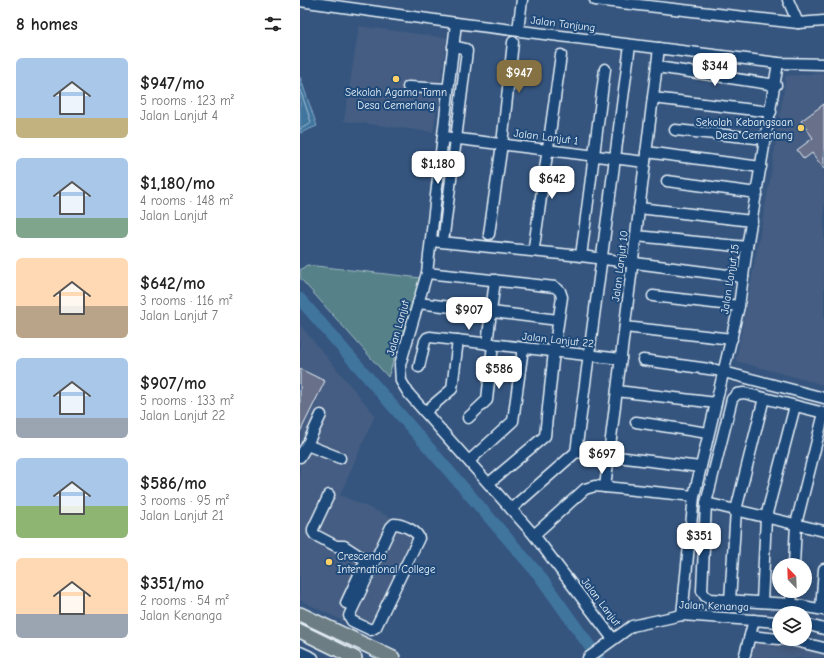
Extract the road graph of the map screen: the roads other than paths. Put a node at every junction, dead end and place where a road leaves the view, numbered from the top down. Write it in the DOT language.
graph roads {
  1 [pos="522,0"];
  2 [pos="595,0"];
  3 [pos="788,0"];
  4 [pos="300,1"];
  5 [pos="667,4"];
  6 [pos="824,20"];
  7 [pos="456,23"];
  8 [pos="798,23"];
  9 [pos="518,30"];
  10 [pos="513,42"];
  11 [pos="630,45"];
  12 [pos="453,46"];
  13 [pos="659,48"];
  14 [pos="561,55"];
  15 [pos="778,63"];
  16 [pos="824,64"];
  17 [pos="657,67"];
  18 [pos="605,68"];
  19 [pos="776,85"];
  20 [pos="408,87"];
  21 [pos="448,89"];
  22 [pos="653,98"];
  23 [pos="771,112"];
  24 [pos="675,130"];
  25 [pos="443,137"];
  26 [pos="455,138"];
  27 [pos="766,139"];
  28 [pos="502,144"];
  29 [pos="548,150"];
  30 [pos="594,155"];
  31 [pos="646,157"];
  32 [pos="615,158"];
  33 [pos="761,167"];
  34 [pos="667,181"];
  35 [pos="757,193"];
  36 [pos="639,208"];
  37 [pos="752,221"];
  38 [pos="489,234"];
  39 [pos="444,235"];
  40 [pos="636,236"];
  41 [pos="431,241"];
  42 [pos="534,247"];
  43 [pos="747,247"];
  44 [pos="581,256"];
  45 [pos="602,259"];
  46 [pos="633,263"];
  47 [pos="427,272"];
  48 [pos="743,277"];
  49 [pos="495,280"];
  50 [pos="653,296"];
  51 [pos="418,303"];
  52 [pos="739,306"];
  53 [pos="491,313"];
  54 [pos="558,320"];
  55 [pos="625,327"];
  56 [pos="732,339"];
  57 [pos="458,340"];
  58 [pos="490,344"];
  59 [pos="523,348"];
  60 [pos="554,351"];
  61 [pos="589,355"];
  62 [pos="621,359"];
  63 [pos="643,360"];
  64 [pos="419,367"];
  65 [pos="724,372"];
  66 [pos="617,391"];
  67 [pos="764,398"];
  68 [pos="824,398"];
  69 [pos="716,403"];
  70 [pos="795,406"];
  71 [pos="425,412"];
  72 [pos="824,413"];
  73 [pos="321,415"];
  74 [pos="468,418"];
  75 [pos="636,422"];
  76 [pos="708,433"];
  77 [pos="307,445"];
  78 [pos="576,452"];
  79 [pos="609,455"];
  80 [pos="300,457"];
  81 [pos="340,458"];
  82 [pos="469,461"];
  83 [pos="700,467"];
  84 [pos="489,483"];
  85 [pos="605,487"];
  86 [pos="329,495"];
  87 [pos="694,496"];
  88 [pos="706,503"];
  89 [pos="511,509"];
  90 [pos="736,510"];
  91 [pos="766,517"];
  92 [pos="796,524"];
  93 [pos="824,531"];
  94 [pos="534,535"];
  95 [pos="794,558"];
  96 [pos="824,569"];
  97 [pos="824,582"];
  98 [pos="791,598"];
  99 [pos="730,600"];
  100 [pos="762,602"];
  101 [pos="791,604"];
  102 [pos="353,606"];
  103 [pos="822,609"];
  104 [pos="300,614"];
  105 [pos="682,615"];
  106 [pos="754,620"];
  107 [pos="772,621"];
  108 [pos="812,626"];
  109 [pos="824,629"];
  110 [pos="300,631"];
  111 [pos="750,636"];
  112 [pos="772,638"];
  113 [pos="613,639"];
  114 [pos="812,645"];
  115 [pos="824,648"];
  116 [pos="300,652"];
  117 [pos="313,658"];
  118 [pos="355,658"];
  119 [pos="393,658"];
  120 [pos="588,658"];
  121 [pos="744,658"];
  1 -- 9 [label="street"];
  2 -- 5 [label="street"];
  3 -- 8 [label="street"];
  4 -- 7 [label="street, Jalan Tanjung"];
  5 -- 8 [label="street"];
  6 -- 8 [label="street"];
  7 -- 9 [label="street, Jalan Tanjung"];
  7 -- 12 [label="street, Jalan Lanjut"];
  9 -- 11 [label="street, Jalan Tanjung"];
  10 -- 28 [label="street"];
  11 -- 13 [label="street, Jalan Tanjung"];
  11 -- 32 [label="street"];
  12 -- 21 [label="street, Jalan Lanjut"];
  12 -- 26 [label="street"];
  13 -- 15 [label="street, Jalan Tanjung"];
  13 -- 17 [label="street, Jalan Lanjut 10"];
  14 -- 29 [label="street"];
  15 -- 16 [label="street, Jalan Tanjung"];
  15 -- 19 [label="street, Jalan Lanjut 15"];
  17 -- 19 [label="street"];
  17 -- 22 [label="street, Jalan Lanjut 10"];
  18 -- 30 [label="street"];
  19 -- 23 [label="street, Jalan Lanjut 15"];
  20 -- 21 [label="street"];
  21 -- 25 [label="street, Jalan Lanjut"];
  22 -- 23 [label="street"];
  22 -- 31 [label="street, Jalan Lanjut 10"];
  23 -- 27 [label="street, Jalan Lanjut 15"];
  24 -- 27 [label="street"];
  25 -- 26 [label="street, Jalan Lanjut 1"];
  25 -- 41 [label="street, Jalan Lanjut"];
  26 -- 28 [label="street, Jalan Lanjut 1"];
  26 -- 39 [label="street"];
  27 -- 33 [label="street, Jalan Lanjut 15"];
  28 -- 29 [label="street, Jalan Lanjut 1"];
  28 -- 38 [label="street"];
  29 -- 30 [label="street, Jalan Lanjut 1"];
  29 -- 42 [label="street"];
  30 -- 32 [label="street, Jalan Lanjut 1"];
  30 -- 44 [label="street"];
  31 -- 32 [label="street, Jalan Lanjut 1"];
  31 -- 33 [label="street, Jalan Lanjut 1"];
  31 -- 36 [label="street, Jalan Lanjut 10"];
  32 -- 45 [label="street"];
  33 -- 35 [label="street, Jalan Lanjut 15"];
  34 -- 35 [label="street"];
  35 -- 37 [label="street, Jalan Lanjut 15"];
  36 -- 37 [label="street"];
  36 -- 40 [label="street, Jalan Lanjut 10"];
  37 -- 43 [label="street, Jalan Lanjut 15"];
  40 -- 43 [label="street"];
  40 -- 46 [label="street, Jalan Lanjut 10"];
  41 -- 44 [label="street"];
  41 -- 47 [label="street, Jalan Lanjut"];
  43 -- 48 [label="street, Jalan Lanjut 15"];
  44 -- 45 [label="street"];
  45 -- 46 [label="street"];
  45 -- 61 [label="street"];
  46 -- 48 [label="street"];
  46 -- 55 [label="street, Jalan Lanjut 10"];
  47 -- 49 [label="street"];
  47 -- 51 [label="street, Jalan Lanjut"];
  48 -- 52 [label="street, Jalan Lanjut 15"];
  49 -- 53 [label="street"];
  49 -- 54 [label="street"];
  50 -- 52 [label="street"];
  51 -- 53 [label="street"];
  51 -- 71 [label="street, Jalan Lanjut"];
  52 -- 56 [label="street, Jalan Lanjut 15"];
  53 -- 54 [label="street"];
  53 -- 58 [label="street"];
  54 -- 60 [label="street"];
  55 -- 56 [label="street"];
  55 -- 62 [label="street, Jalan Lanjut 10"];
  56 -- 65 [label="street, Jalan Lanjut 15"];
  57 -- 58 [label="street, Jalan Lanjut 22"];
  57 -- 64 [label="street, Jalan Lanjut 22"];
  57 -- 71 [label="street"];
  58 -- 59 [label="street, Jalan Lanjut 22"];
  58 -- 74 [label="street"];
  59 -- 60 [label="street, Jalan Lanjut 22"];
  59 -- 82 [label="street"];
  60 -- 61 [label="street, Jalan Lanjut 22"];
  60 -- 84 [label="street"];
  61 -- 62 [label="street, Jalan Lanjut 22"];
  61 -- 78 [label="street"];
  62 -- 66 [label="street, Jalan Lanjut 10"];
  63 -- 65 [label="street"];
  65 -- 68 [label="street"];
  65 -- 69 [label="street, Jalan Lanjut 15"];
  66 -- 69 [label="street"];
  66 -- 79 [label="street, Jalan Lanjut 10"];
  67 -- 70 [label="street"];
  67 -- 88 [label="street"];
  67 -- 90 [label="street"];
  69 -- 76 [label="street, Jalan Lanjut 15"];
  70 -- 72 [label="street"];
  70 -- 91 [label="street"];
  71 -- 82 [label="street, Jalan Lanjut"];
  72 -- 92 [label="street"];
  73 -- 77 [label="street"];
  75 -- 76 [label="street"];
  76 -- 83 [label="street, Jalan Lanjut 15"];
  77 -- 80 [label="street"];
  77 -- 81 [label="street"];
  78 -- 79 [label="street"];
  78 -- 89 [label="street"];
  79 -- 83 [label="street"];
  79 -- 85 [label="street, Jalan Lanjut 10"];
  82 -- 84 [label="street, Jalan Lanjut"];
  83 -- 87 [label="street, Jalan Lanjut 15"];
  84 -- 89 [label="street, Jalan Lanjut"];
  85 -- 87 [label="street"];
  85 -- 94 [label="street"];
  86 -- 102 [label="street"];
  87 -- 105 [label="street, Jalan Lanjut 15"];
  88 -- 90 [label="street"];
  88 -- 99 [label="street"];
  89 -- 94 [label="street, Jalan Lanjut"];
  90 -- 91 [label="street"];
  90 -- 99 [label="street"];
  91 -- 92 [label="street"];
  91 -- 100 [label="street"];
  92 -- 93 [label="street"];
  92 -- 95 [label="street"];
  94 -- 113 [label="street, Jalan Lanjut"];
  96 -- 97 [label="street"];
  97 -- 103 [label="street"];
  98 -- 101 [label="street"];
  99 -- 100 [label="street"];
  100 -- 101 [label="street"];
  101 -- 103 [label="street"];
  102 -- 102 [label="street"];
  104 -- 119 [label="main road"];
  105 -- 106 [label="street, Jalan Kenanga"];
  105 -- 113 [label="street, Jalan Kenanga"];
  106 -- 107 [label="street, Jalan Kenanga"];
  106 -- 111 [label="street"];
  108 -- 109 [label="street"];
  110 -- 118 [label="main road"];
  111 -- 112 [label="street"];
  111 -- 121 [label="street"];
  113 -- 120 [label="street, Jalan Kenanga"];
  114 -- 115 [label="street"];
  116 -- 117 [label="street"];
}
